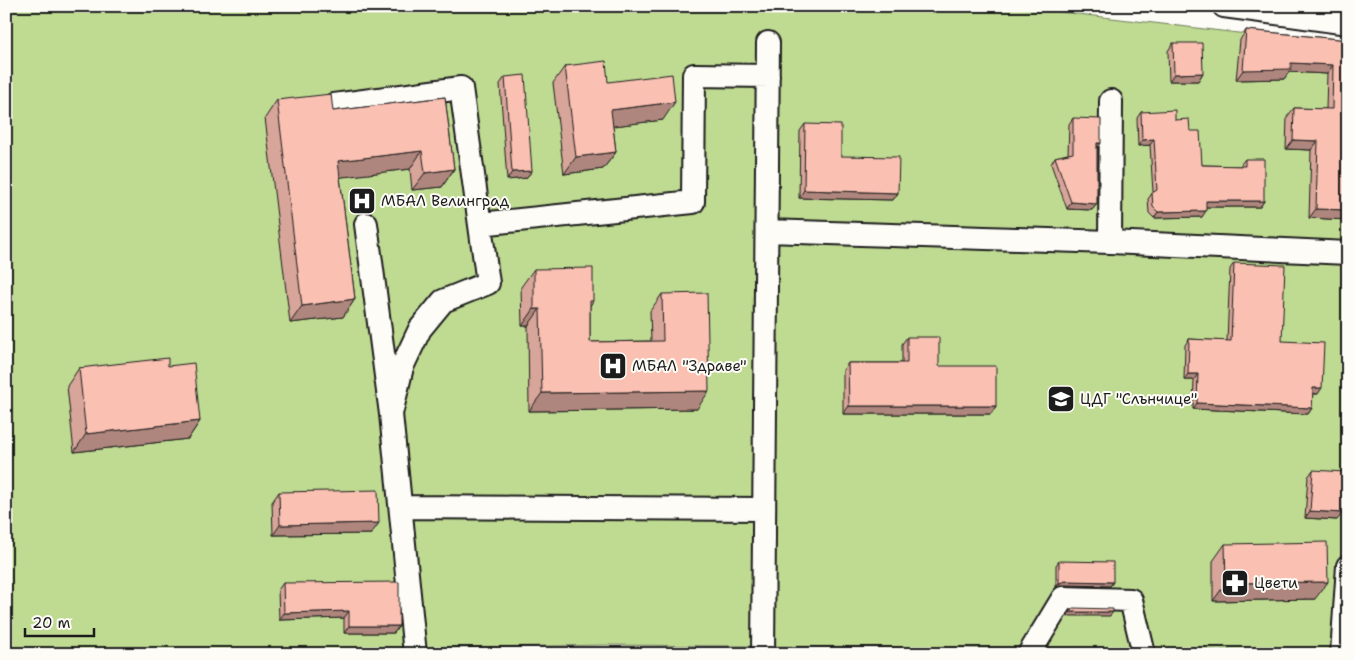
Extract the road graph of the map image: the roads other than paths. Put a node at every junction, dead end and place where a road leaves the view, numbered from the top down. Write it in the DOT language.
graph roads {
  1 [pos="1224,6"];
  2 [pos="1348,23"];
  3 [pos="768,43"];
  4 [pos="768,76"];
  5 [pos="1111,101"];
  6 [pos="334,105"];
  7 [pos="366,224"];
  8 [pos="480,224"];
  9 [pos="767,231"];
  10 [pos="1110,242"];
  11 [pos="1348,253"];
  12 [pos="391,414"];
  13 [pos="401,507"];
  14 [pos="764,509"];
  15 [pos="1348,566"];
  16 [pos="415,654"];
  17 [pos="763,654"];
  18 [pos="1029,654"];
  19 [pos="1144,654"];
  20 [pos="1342,654"];
  1 -- 2 [label="street"];
  3 -- 4 [label="street"];
  4 -- 8 [label="street"];
  4 -- 9 [label="street"];
  5 -- 10 [label="street"];
  6 -- 8 [label="street"];
  7 -- 12 [label="street"];
  8 -- 12 [label="street"];
  9 -- 10 [label="street"];
  9 -- 14 [label="street"];
  10 -- 11 [label="street"];
  12 -- 13 [label="street"];
  13 -- 14 [label="street"];
  13 -- 16 [label="street"];
  14 -- 17 [label="street"];
  15 -- 20 [label="street"];
  18 -- 19 [label="street"];
}
